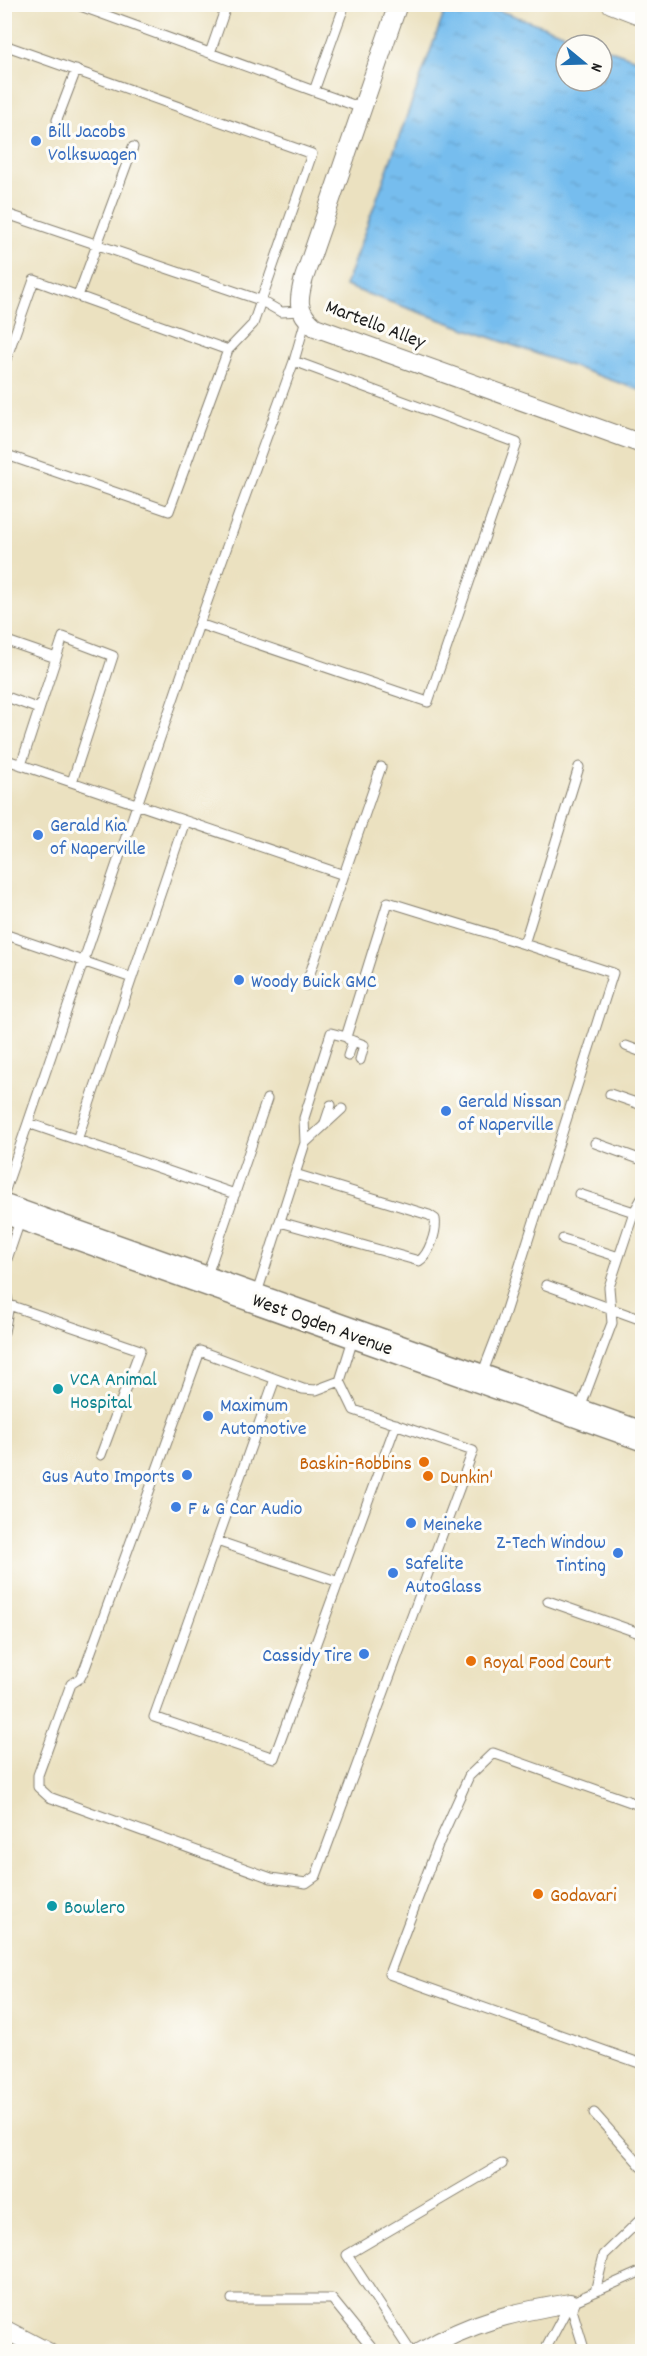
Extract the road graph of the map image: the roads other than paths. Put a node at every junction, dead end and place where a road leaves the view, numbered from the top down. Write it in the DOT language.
graph roads {
  1 [pos="75,4"];
  2 [pos="227,4"];
  3 [pos="345,4"];
  4 [pos="398,4"];
  5 [pos="611,4"];
  6 [pos="642,16"];
  7 [pos="4,45"];
  8 [pos="210,53"];
  9 [pos="76,70"];
  10 [pos="314,91"];
  11 [pos="362,108"];
  12 [pos="57,120"];
  13 [pos="133,147"];
  14 [pos="4,213"];
  15 [pos="97,245"];
  16 [pos="78,296"];
  17 [pos="260,300"];
  18 [pos="304,315"];
  19 [pos="228,350"];
  20 [pos="294,361"];
  21 [pos="4,365"];
  22 [pos="642,444"];
  23 [pos="4,454"];
  24 [pos="199,624"];
  25 [pos="4,640"];
  26 [pos="56,658"];
  27 [pos="4,696"];
  28 [pos="39,709"];
  29 [pos="4,759"];
  30 [pos="21,765"];
  31 [pos="381,767"];
  32 [pos="579,767"];
  33 [pos="72,782"];
  34 [pos="137,804"];
  35 [pos="185,821"];
  36 [pos="344,875"];
  37 [pos="4,934"];
  38 [pos="524,944"];
  39 [pos="83,962"];
  40 [pos="132,978"];
  41 [pos="306,985"];
  42 [pos="350,1039"];
  43 [pos="626,1046"];
  44 [pos="642,1052"];
  45 [pos="348,1056"];
  46 [pos="360,1060"];
  47 [pos="610,1094"];
  48 [pos="267,1099"];
  49 [pos="332,1105"];
  50 [pos="642,1105"];
  51 [pos="342,1109"];
  52 [pos="28,1123"];
  53 [pos="325,1125"];
  54 [pos="77,1140"];
  55 [pos="305,1143"];
  56 [pos="595,1143"];
  57 [pos="642,1160"];
  58 [pos="295,1174"];
  59 [pos="4,1193"];
  60 [pos="235,1194"];
  61 [pos="579,1194"];
  62 [pos="642,1198"];
  63 [pos="13,1212"];
  64 [pos="634,1212"];
  65 [pos="280,1222"];
  66 [pos="563,1239"];
  67 [pos="619,1257"];
  68 [pos="205,1281"];
  69 [pos="546,1286"];
  70 [pos="5,1288"];
  71 [pos="255,1299"];
  72 [pos="9,1305"];
  73 [pos="610,1308"];
  74 [pos="642,1320"];
  75 [pos="4,1332"];
  76 [pos="355,1334"];
  77 [pos="275,1378"];
  78 [pos="481,1379"];
  79 [pos="340,1381"];
  80 [pos="578,1413"];
  81 [pos="396,1424"];
  82 [pos="642,1436"];
  83 [pos="101,1455"];
  84 [pos="217,1541"];
  85 [pos="339,1582"];
  86 [pos="548,1601"];
  87 [pos="642,1634"];
  88 [pos="642,1806"];
  89 [pos="642,2064"];
  90 [pos="594,2114"];
  91 [pos="502,2164"];
  92 [pos="642,2166"];
  93 [pos="642,2218"];
  94 [pos="642,2271"];
  95 [pos="595,2292"];
  96 [pos="232,2299"];
  97 [pos="570,2303"];
  98 [pos="4,2329"];
  99 [pos="48,2352"];
  100 [pos="375,2352"];
  101 [pos="411,2352"];
  102 [pos="421,2352"];
  103 [pos="544,2352"];
  104 [pos="585,2352"];
  1 -- 8 [label="lane"];
  2 -- 8 [label="lane"];
  3 -- 10 [label="lane"];
  4 -- 11 [label="street, Martello Alley"];
  5 -- 6 [label="street"];
  7 -- 9 [label="lane"];
  8 -- 10 [label="lane"];
  9 -- 12 [label="lane"];
  9 -- 17 [label="lane"];
  10 -- 11 [label="lane"];
  11 -- 18 [label="street, Martello Alley"];
  13 -- 15 [label="lane"];
  14 -- 15 [label="lane"];
  15 -- 16 [label="lane"];
  15 -- 17 [label="lane"];
  16 -- 19 [label="lane"];
  16 -- 21 [label="lane"];
  17 -- 18 [label="lane"];
  17 -- 19 [label="lane"];
  18 -- 20 [label="lane"];
  18 -- 22 [label="street, Martello Alley"];
  19 -- 23 [label="lane"];
  20 -- 24 [label="lane"];
  20 -- 24 [label="lane"];
  24 -- 34 [label="lane"];
  25 -- 26 [label="lane"];
  26 -- 28 [label="lane"];
  26 -- 33 [label="lane"];
  27 -- 28 [label="lane"];
  28 -- 30 [label="lane"];
  29 -- 30 [label="lane"];
  30 -- 33 [label="lane"];
  31 -- 36 [label="lane"];
  32 -- 38 [label="lane"];
  33 -- 34 [label="lane"];
  34 -- 35 [label="lane"];
  34 -- 39 [label="lane"];
  35 -- 36 [label="lane"];
  35 -- 40 [label="lane"];
  36 -- 41 [label="lane"];
  37 -- 39 [label="lane"];
  38 -- 42 [label="lane"];
  38 -- 78 [label="lane"];
  39 -- 40 [label="lane"];
  39 -- 52 [label="lane"];
  40 -- 54 [label="lane"];
  42 -- 45 [label="lane"];
  42 -- 46 [label="lane"];
  42 -- 55 [label="lane"];
  43 -- 44 [label="lane"];
  47 -- 50 [label="lane"];
  48 -- 60 [label="lane"];
  49 -- 53 [label="lane"];
  51 -- 53 [label="lane"];
  52 -- 54 [label="lane"];
  52 -- 59 [label="lane"];
  53 -- 55 [label="lane"];
  54 -- 60 [label="lane"];
  55 -- 58 [label="lane"];
  56 -- 57 [label="lane"];
  58 -- 65 [label="lane"];
  58 -- 65 [label="lane"];
  60 -- 68 [label="lane"];
  61 -- 64 [label="lane"];
  62 -- 64 [label="lane"];
  63 -- 68 [label="main road, West Ogden Avenue"];
  63 -- 70 [label="lane"];
  64 -- 67 [label="lane"];
  65 -- 71 [label="lane"];
  66 -- 67 [label="lane"];
  67 -- 73 [label="lane"];
  68 -- 71 [label="main road, West Ogden Avenue"];
  69 -- 73 [label="lane"];
  70 -- 72 [label="lane"];
  71 -- 76 [label="main road, West Ogden Avenue"];
  72 -- 75 [label="lane"];
  72 -- 83 [label="lane"];
  73 -- 74 [label="lane"];
  73 -- 80 [label="lane"];
  76 -- 78 [label="main road, West Ogden Avenue"];
  76 -- 79 [label="lane"];
  77 -- 79 [label="lane"];
  77 -- 81 [label="lane"];
  77 -- 84 [label="lane"];
  78 -- 80 [label="main road, West Ogden Avenue"];
  79 -- 81 [label="lane"];
  80 -- 82 [label="main road, West Ogden Avenue"];
  81 -- 85 [label="lane"];
  84 -- 85 [label="lane"];
  84 -- 85 [label="lane"];
  86 -- 87 [label="lane"];
  88 -- 89 [label="lane"];
  90 -- 92 [label="lane"];
  91 -- 101 [label="lane"];
  93 -- 95 [label="lane"];
  94 -- 95 [label="lane"];
  95 -- 97 [label="lane"];
  96 -- 100 [label="lane"];
  97 -- 102 [label="street"];
  97 -- 103 [label="lane"];
  97 -- 104 [label="lane"];
  98 -- 99 [label="street"];
}
